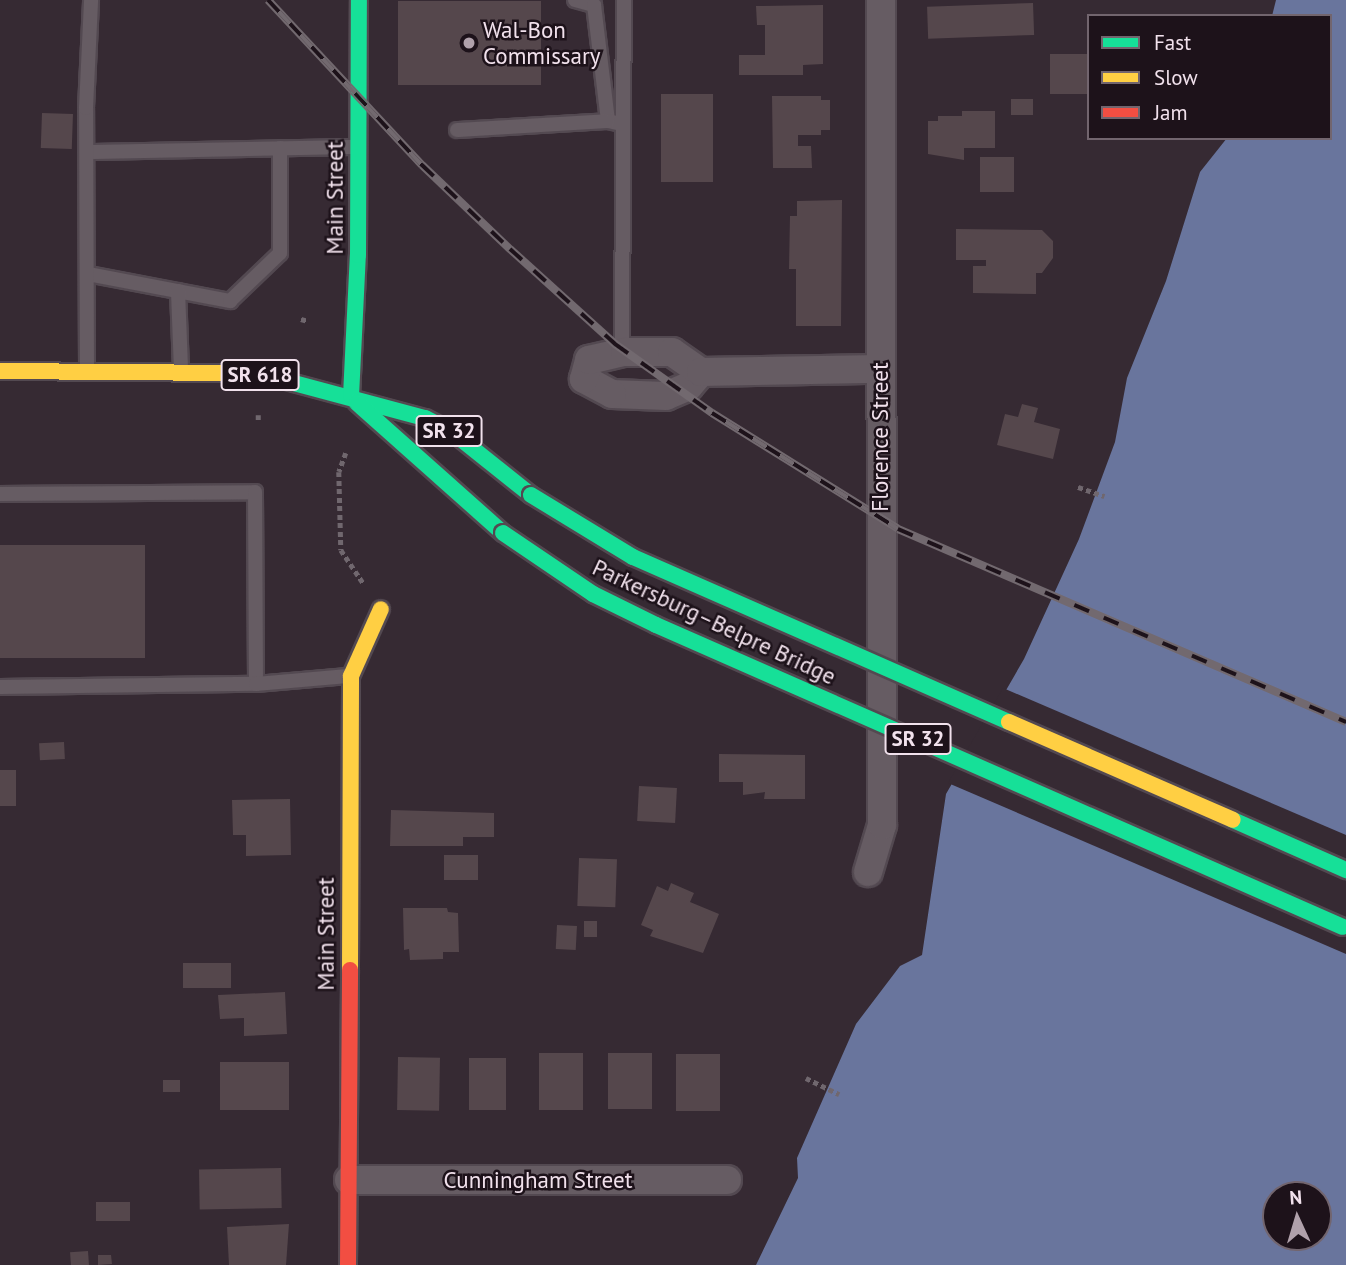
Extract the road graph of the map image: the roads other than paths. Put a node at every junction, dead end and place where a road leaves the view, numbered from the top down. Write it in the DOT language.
graph roads {
  1 [pos="91,0"];
  2 [pos="359,0"];
  3 [pos="575,0"];
  4 [pos="624,0"];
  5 [pos="881,0"];
  6 [pos="608,121"];
  7 [pos="623,125"];
  8 [pos="457,130"];
  9 [pos="358,147"];
  10 [pos="280,148"];
  11 [pos="87,152"];
  12 [pos="88,274"];
  13 [pos="178,291"];
  14 [pos="622,352"];
  15 [pos="880,369"];
  16 [pos="87,370"];
  17 [pos="181,370"];
  18 [pos="0,371"];
  19 [pos="701,372"];
  20 [pos="351,397"];
  21 [pos="0,494"];
  22 [pos="381,609"];
  23 [pos="351,676"];
  24 [pos="256,684"];
  25 [pos="0,687"];
  26 [pos="1346,870"];
  27 [pos="868,872"];
  28 [pos="1345,927"];
  29 [pos="349,1180"];
  30 [pos="727,1180"];
  31 [pos="348,1265"];
  1 -- 11 [label="lane"];
  2 -- 9 [label="main road, Main Street"];
  3 -- 6 [label="lane"];
  4 -- 7 [label="lane"];
  5 -- 15 [label="street, Florence Street"];
  6 -- 7 [label="lane"];
  6 -- 8 [label="lane"];
  7 -- 14 [label="lane"];
  9 -- 10 [label="lane"];
  9 -- 20 [label="main road, Main Street"];
  10 -- 11 [label="lane"];
  10 -- 13 [label="lane"];
  11 -- 12 [label="lane"];
  12 -- 13 [label="lane"];
  12 -- 16 [label="lane"];
  13 -- 17 [label="lane"];
  14 -- 19 [label="street"];
  14 -- 19 [label="street"];
  15 -- 19 [label="street"];
  15 -- 27 [label="street, Florence Street"];
  16 -- 17 [label="main road, SR 618"];
  16 -- 18 [label="main road, SR 618"];
  17 -- 20 [label="main road, SR 618"];
  20 -- 26 [label="main road, Parkersburg–Belpre Bridge / SR 32, bridge"];
  20 -- 28 [label="main road, Parkersburg–Belpre Bridge / SR 32, bridge"];
  21 -- 24 [label="lane"];
  22 -- 23 [label="main road, Main Street"];
  23 -- 24 [label="lane"];
  23 -- 29 [label="main road, Main Street"];
  24 -- 25 [label="lane"];
  29 -- 30 [label="street, Cunningham Street"];
  29 -- 31 [label="main road, Main Street"];
}
